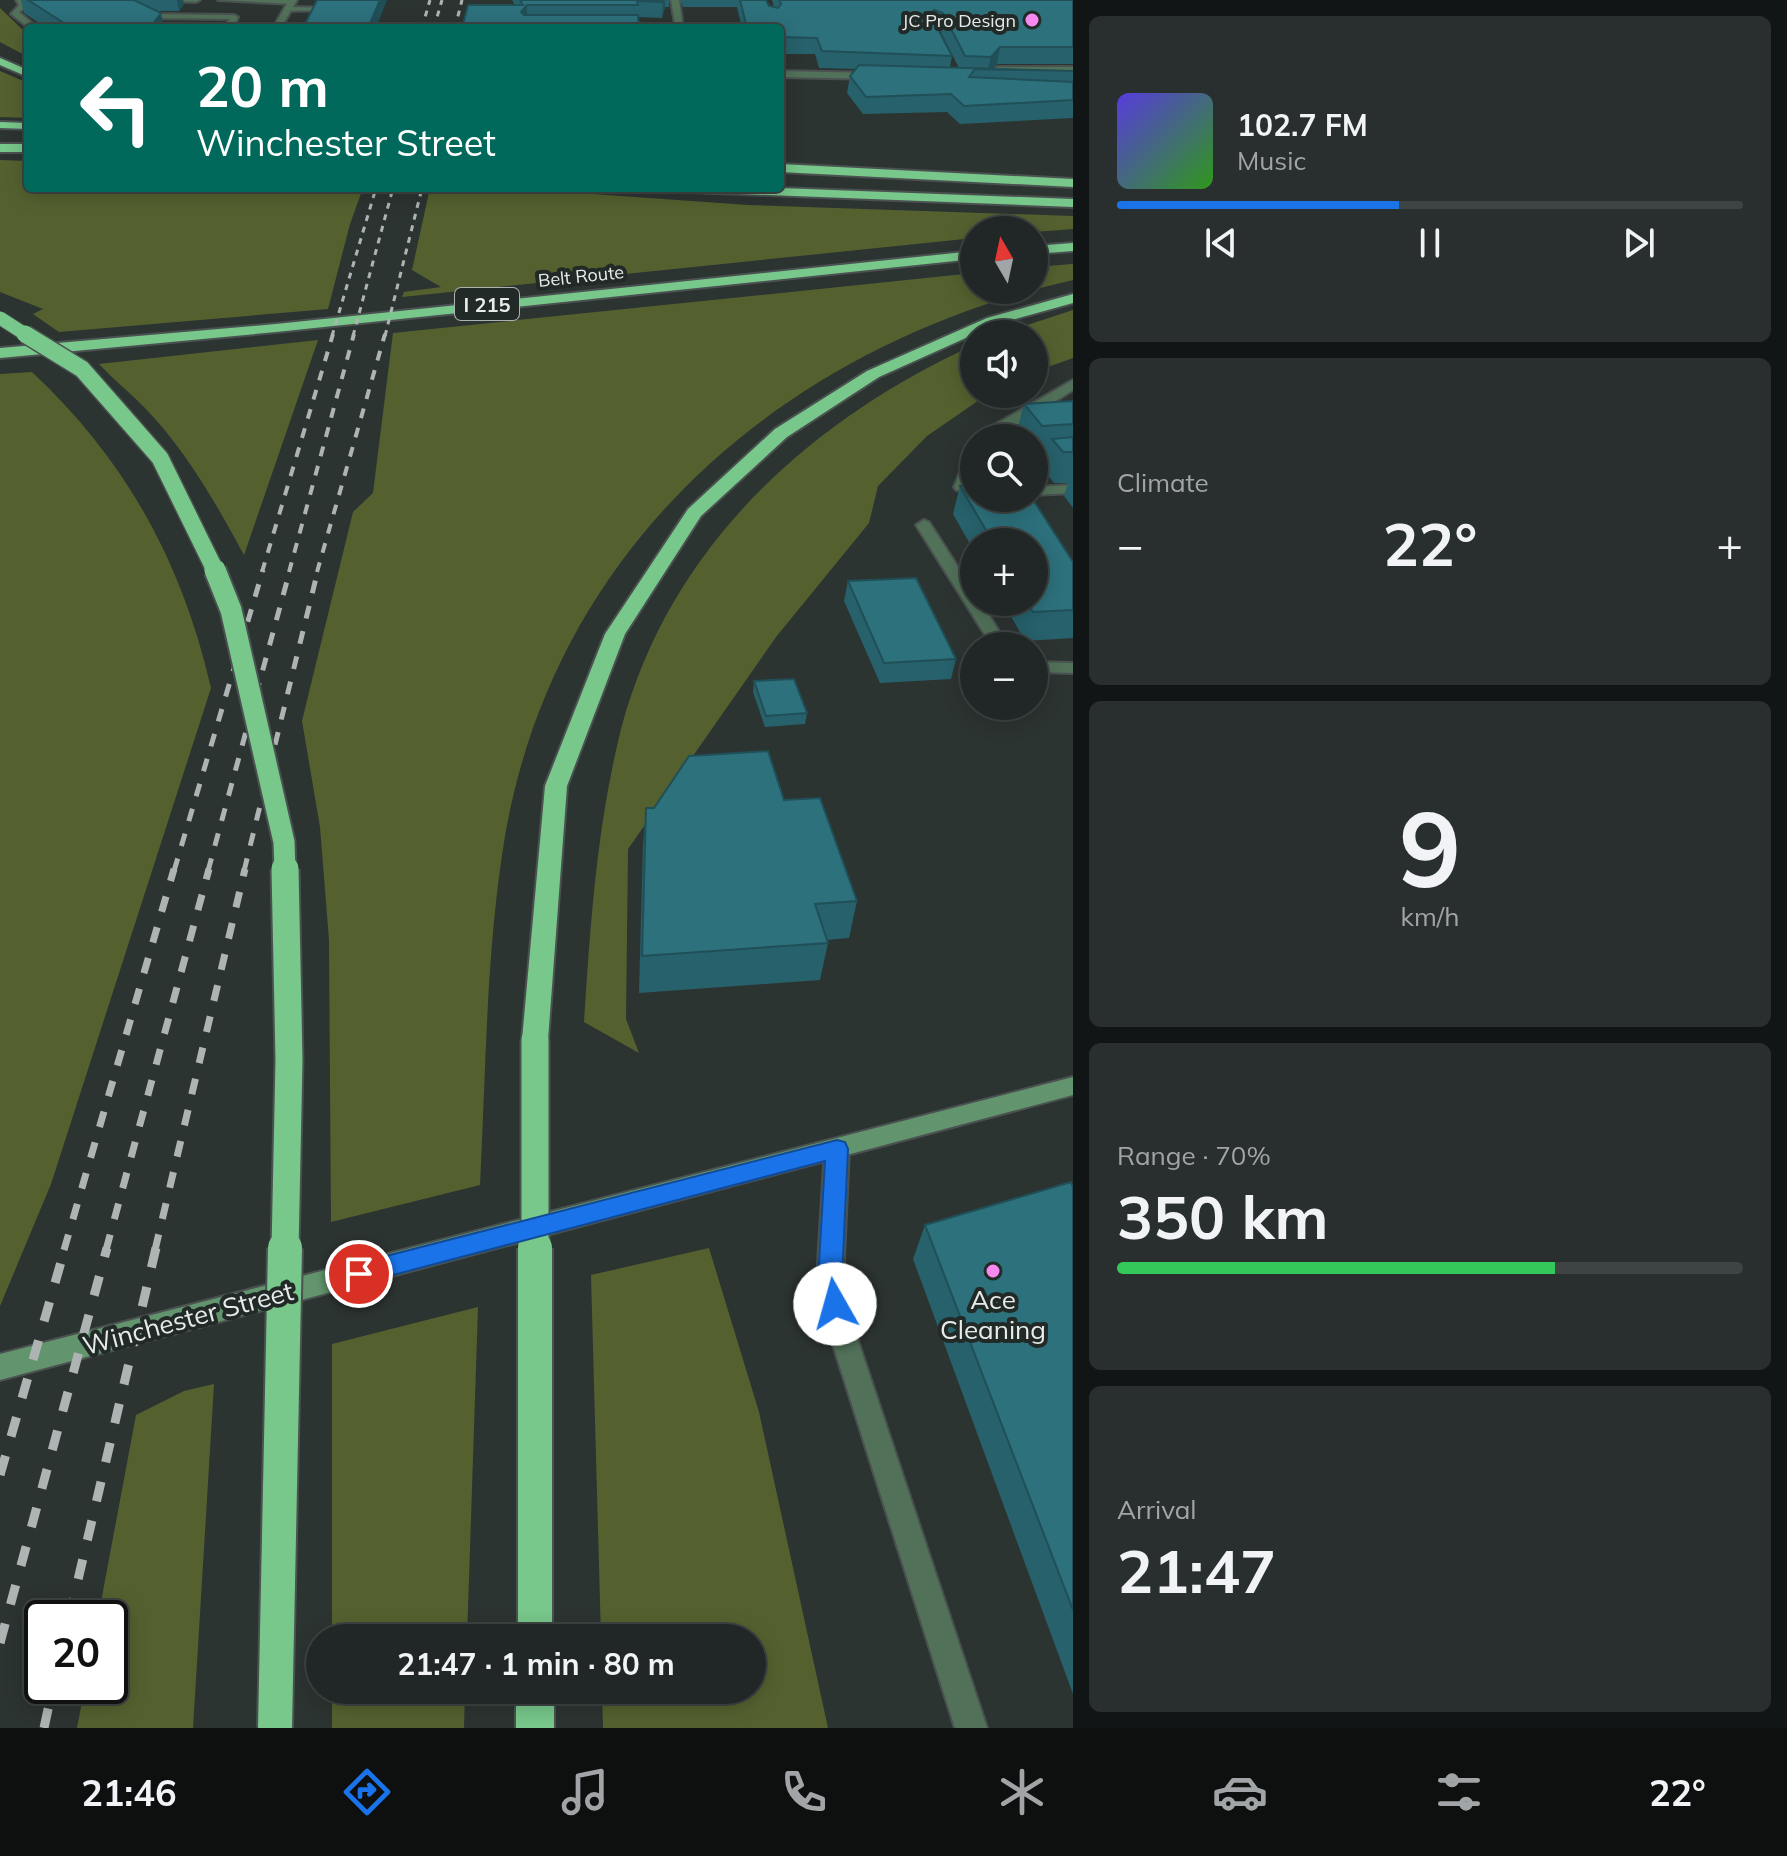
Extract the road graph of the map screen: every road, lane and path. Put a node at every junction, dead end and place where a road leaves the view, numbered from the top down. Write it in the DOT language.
graph roads {
  1 [pos="20,0"];
  2 [pos="152,0"];
  3 [pos="196,0"];
  4 [pos="222,0"];
  5 [pos="675,0"];
  6 [pos="291,4"];
  7 [pos="141,9"];
  8 [pos="356,10"];
  9 [pos="29,24"];
  10 [pos="162,24"];
  11 [pos="231,24"];
  12 [pos="279,24"];
  13 [pos="679,24"];
  14 [pos="0,61"];
  15 [pos="1073,70"];
  16 [pos="24,72"];
  17 [pos="784,74"];
  18 [pos="885,77"];
  19 [pos="985,79"];
  20 [pos="998,80"];
  21 [pos="1073,82"];
  22 [pos="0,125"];
  23 [pos="24,126"];
  24 [pos="0,148"];
  25 [pos="24,148"];
  26 [pos="784,168"];
  27 [pos="1073,183"];
  28 [pos="784,192"];
  29 [pos="1073,203"];
  30 [pos="1073,247"];
  31 [pos="1048,249"];
  32 [pos="960,256"];
  33 [pos="1073,298"];
  34 [pos="0,318"];
  35 [pos="0,353"];
  36 [pos="1073,384"];
  37 [pos="1027,411"];
  38 [pos="1058,415"];
  39 [pos="1009,424"];
  40 [pos="1073,460"];
  41 [pos="1048,462"];
  42 [pos="1073,489"];
  43 [pos="1048,490"];
  44 [pos="924,525"];
  45 [pos="991,632"];
  46 [pos="1048,667"];
  47 [pos="1073,668"];
  48 [pos="1073,1086"];
  49 [pos="837,1149"];
  50 [pos="0,1367"];
  51 [pos="535,1624"];
  52 [pos="535,1704"];
  53 [pos="275,1728"];
  54 [pos="535,1728"];
  55 [pos="971,1728"];
  1 -- 9 [label="street"];
  2 -- 3 [label="street"];
  2 -- 7 [label="street"];
  4 -- 6 [label="street"];
  5 -- 13 [label="street"];
  6 -- 8 [label="street"];
  6 -- 12 [label="street"];
  7 -- 10 [label="street"];
  7 -- 11 [label="street"];
  14 -- 16 [label="highway"];
  15 -- 20 [label="street"];
  17 -- 18 [label="street"];
  19 -- 20 [label="street"];
  20 -- 21 [label="street"];
  22 -- 23 [label="highway"];
  24 -- 25 [label="highway"];
  26 -- 27 [label="highway"];
  28 -- 29 [label="highway"];
  30 -- 31 [label="highway"];
  32 -- 35 [label="highway, Belt Route / I 215"];
  33 -- 51 [label="highway, bridge"];
  34 -- 53 [label="highway, bridge"];
  36 -- 37 [label="street"];
  37 -- 38 [label="street"];
  37 -- 39 [label="street"];
  40 -- 41 [label="street"];
  42 -- 43 [label="street"];
  44 -- 45 [label="street"];
  46 -- 47 [label="street"];
  48 -- 49 [label="main road, Winchester Street"];
  49 -- 50 [label="main road, Winchester Street"];
  49 -- 55 [label="street"];
  52 -- 54 [label="highway"];
}
